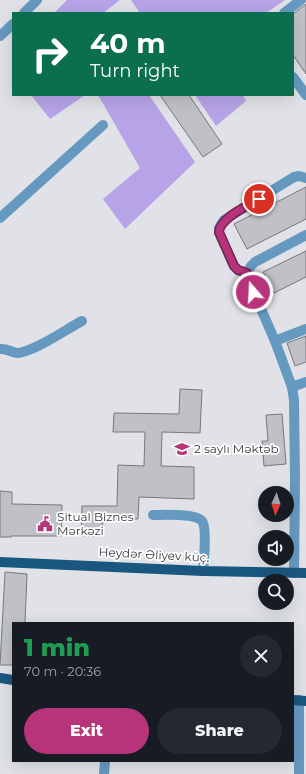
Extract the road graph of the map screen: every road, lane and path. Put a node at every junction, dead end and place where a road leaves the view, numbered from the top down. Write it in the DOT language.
graph roads {
  1 [pos="37,0"];
  2 [pos="302,0"];
  3 [pos="25,12"];
  4 [pos="285,12"];
  5 [pos="12,25"];
  6 [pos="0,36"];
  7 [pos="294,78"];
  8 [pos="306,95"];
  9 [pos="103,124"];
  10 [pos="306,178"];
  11 [pos="0,218"];
  12 [pos="306,235"];
  13 [pos="247,273"];
  14 [pos="82,321"];
  15 [pos="306,329"];
  16 [pos="275,341"];
  17 [pos="0,349"];
  18 [pos="306,382"];
  19 [pos="292,387"];
  20 [pos="153,515"];
  21 [pos="0,562"];
  22 [pos="203,571"];
  23 [pos="294,573"];
  24 [pos="306,573"];
  25 [pos="0,678"];
  26 [pos="12,680"];
  27 [pos="299,700"];
  28 [pos="105,762"];
  29 [pos="104,774"];
  30 [pos="299,774"];
  1 -- 3 [label="street"];
  2 -- 4 [label="street"];
  5 -- 6 [label="street"];
  7 -- 8 [label="street"];
  9 -- 11 [label="street"];
  10 -- 13 [label="street"];
  12 -- 13 [label="street"];
  13 -- 16 [label="street"];
  14 -- 17 [label="street"];
  15 -- 16 [label="street"];
  16 -- 19 [label="street"];
  18 -- 19 [label="street"];
  19 -- 23 [label="street"];
  20 -- 22 [label="street"];
  21 -- 22 [label="main road, Heydər Əliyev küç."];
  22 -- 23 [label="main road, Heydər Əliyev küç."];
  23 -- 24 [label="main road, Heydər Əliyev küç."];
  25 -- 26 [label="main road"];
  27 -- 30 [label="street"];
  28 -- 29 [label="street"];
}
